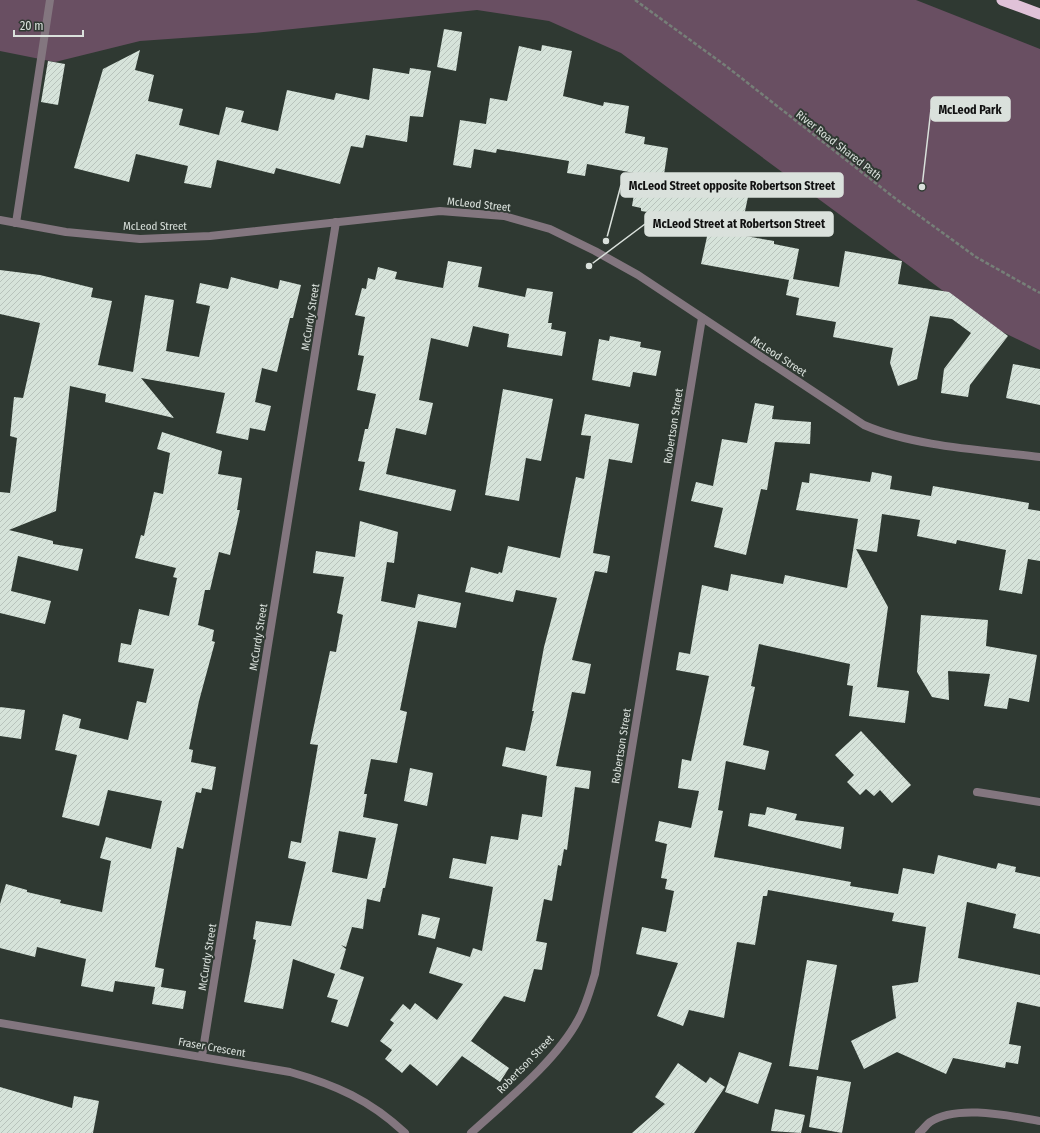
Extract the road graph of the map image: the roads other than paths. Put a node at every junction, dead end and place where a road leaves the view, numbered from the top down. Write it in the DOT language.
graph roads {
  1 [pos="50,0"];
  2 [pos="1002,0"];
  3 [pos="1040,14"];
  4 [pos="0,220"];
  5 [pos="336,222"];
  6 [pos="16,223"];
  7 [pos="702,318"];
  8 [pos="1040,457"];
  9 [pos="977,792"];
  10 [pos="1040,802"];
  11 [pos="0,1023"];
  12 [pos="202,1056"];
  13 [pos="1040,1121"];
  14 [pos="405,1133"];
  15 [pos="471,1133"];
  16 [pos="919,1133"];
  1 -- 6 [label="street"];
  2 -- 3 [label="highway"];
  4 -- 6 [label="street, McLeod Street"];
  5 -- 6 [label="street, McLeod Street"];
  5 -- 7 [label="street, McLeod Street"];
  5 -- 12 [label="street, McCurdy Street"];
  7 -- 8 [label="street, McLeod Street"];
  7 -- 15 [label="street, Robertson Street"];
  9 -- 10 [label="street"];
  11 -- 12 [label="street, Fraser Crescent"];
  12 -- 14 [label="street, Fraser Crescent"];
  13 -- 16 [label="street"];
}
